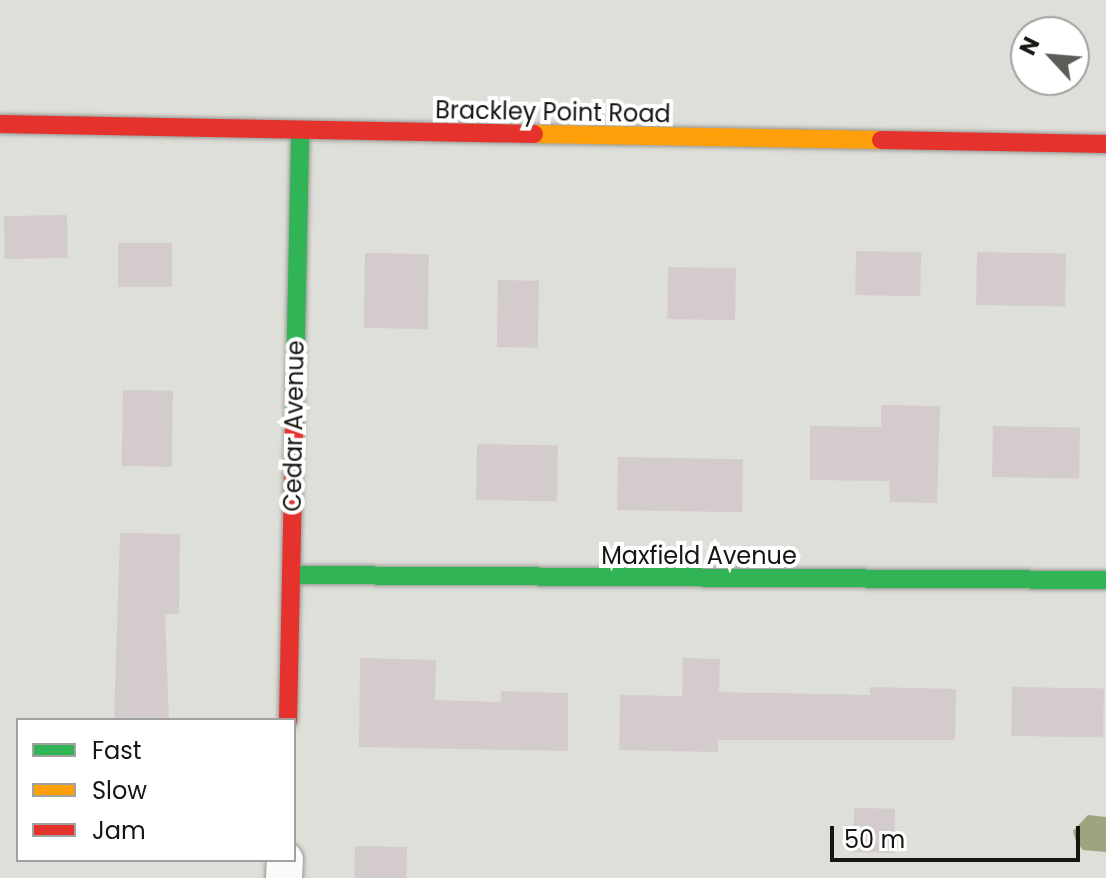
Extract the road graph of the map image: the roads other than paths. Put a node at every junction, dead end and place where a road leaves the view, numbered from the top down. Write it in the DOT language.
graph roads {
  1 [pos="0,124"];
  2 [pos="300,132"];
  3 [pos="1106,144"];
  4 [pos="292,575"];
  5 [pos="1106,580"];
  6 [pos="288,718"];
  1 -- 2 [label="street, Brackley Point Road"];
  2 -- 3 [label="street, Brackley Point Road"];
  2 -- 4 [label="street, Cedar Avenue"];
  4 -- 5 [label="street, Maxfield Avenue"];
  4 -- 6 [label="street, Cedar Avenue"];
}
